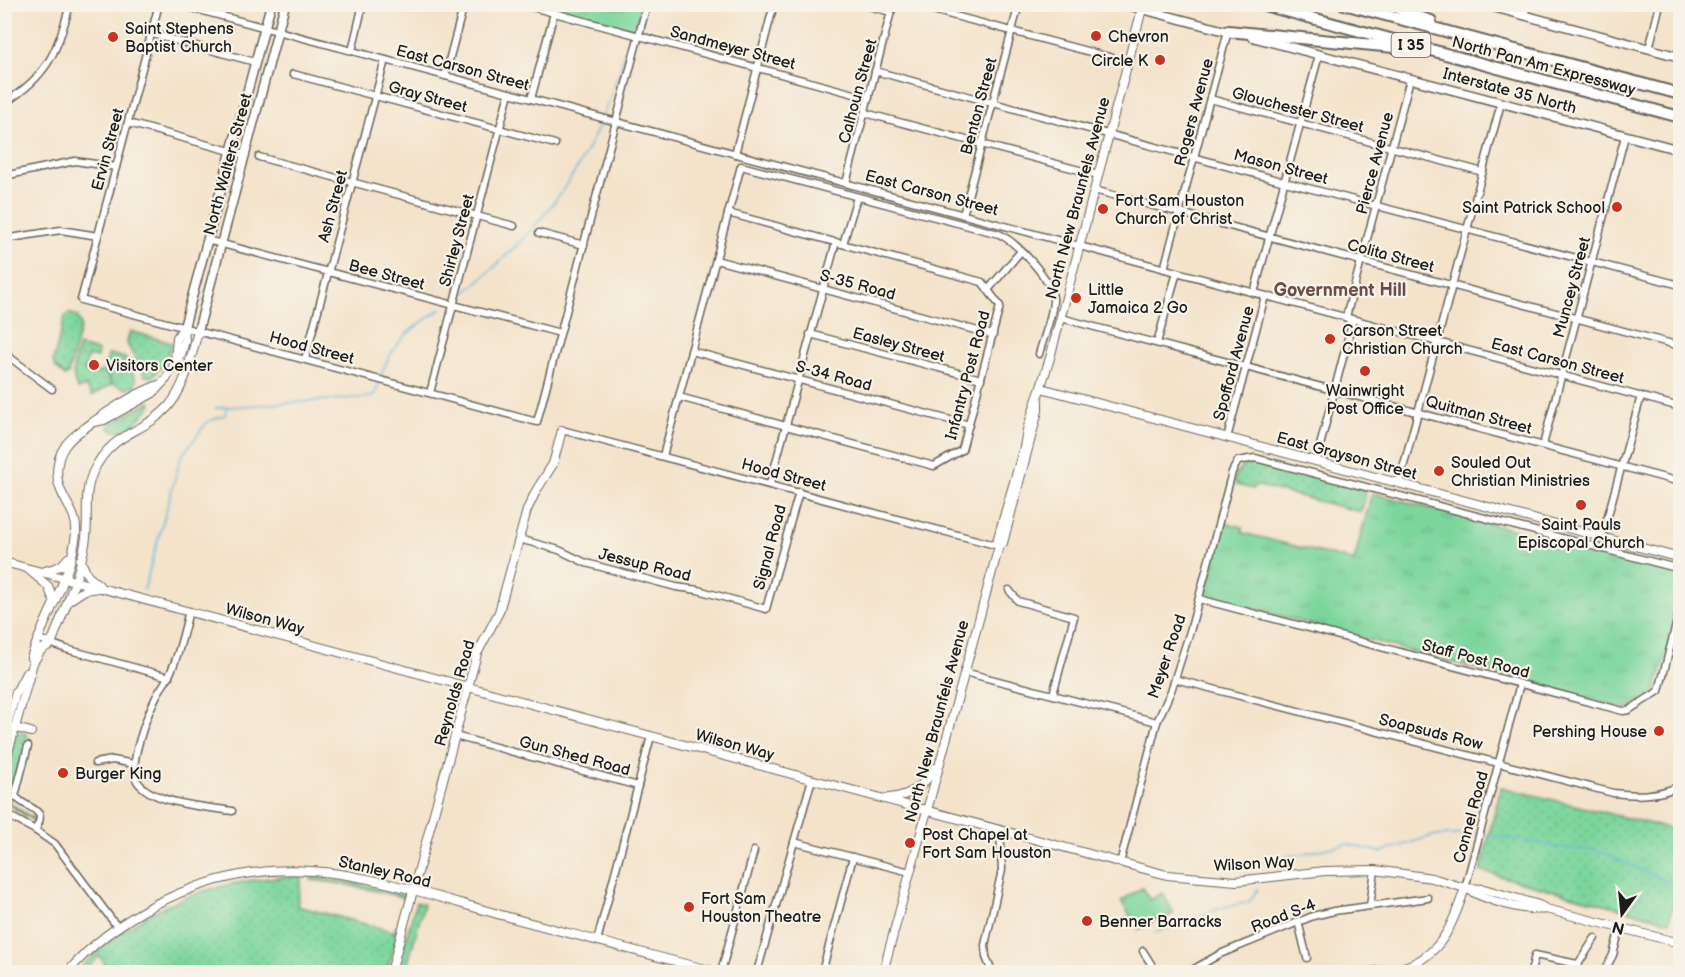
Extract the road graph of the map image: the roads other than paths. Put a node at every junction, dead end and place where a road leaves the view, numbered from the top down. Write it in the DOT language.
graph roads {
  1 [pos="70,4"];
  2 [pos="159,4"];
  3 [pos="177,4"];
  4 [pos="271,4"];
  5 [pos="285,4"];
  6 [pos="363,4"];
  7 [pos="464,4"];
  8 [pos="521,4"];
  9 [pos="647,4"];
  10 [pos="774,4"];
  11 [pos="861,4"];
  12 [pos="893,4"];
  13 [pos="910,4"];
  14 [pos="1019,4"];
  15 [pos="1123,4"];
  16 [pos="1260,4"];
  17 [pos="1344,4"];
  18 [pos="1391,4"];
  19 [pos="1482,4"];
  20 [pos="1527,4"];
  21 [pos="1660,4"];
  22 [pos="1143,7"];
  23 [pos="891,12"];
  24 [pos="554,13"];
  25 [pos="1524,16"];
  26 [pos="265,27"];
  27 [pos="279,31"];
  28 [pos="1228,31"];
  29 [pos="1012,32"];
  30 [pos="152,34"];
  31 [pos="638,37"];
  32 [pos="1649,49"];
  33 [pos="352,51"];
  34 [pos="1319,55"];
  35 [pos="1680,57"];
  36 [pos="385,60"];
  37 [pos="1128,62"];
  38 [pos="255,63"];
  39 [pos="757,67"];
  40 [pos="1586,69"];
  41 [pos="875,71"];
  42 [pos="293,74"];
  43 [pos="445,76"];
  44 [pos="1410,79"];
  45 [pos="1563,87"];
  46 [pos="509,93"];
  47 [pos="1680,94"];
  48 [pos="376,96"];
  49 [pos="869,98"];
  50 [pos="531,99"];
  51 [pos="1210,99"];
  52 [pos="4,103"];
  53 [pos="993,103"];
  54 [pos="1501,103"];
  55 [pos="1636,106"];
  56 [pos="865,113"];
  57 [pos="1680,117"];
  58 [pos="616,122"];
  59 [pos="128,123"];
  60 [pos="1680,123"];
  61 [pos="1301,124"];
  62 [pos="499,129"];
  63 [pos="1110,134"];
  64 [pos="1625,136"];
  65 [pos="555,144"];
  66 [pos="983,145"];
  67 [pos="1392,148"];
  68 [pos="1680,150"];
  69 [pos="231,151"];
  70 [pos="735,154"];
  71 [pos="245,155"];
  72 [pos="259,157"];
  73 [pos="1195,157"];
  74 [pos="116,167"];
  75 [pos="1483,172"];
  76 [pos="1098,175"];
  77 [pos="4,176"];
  78 [pos="1285,182"];
  79 [pos="353,183"];
  80 [pos="846,183"];
  81 [pos="1094,190"];
  82 [pos="856,197"];
  83 [pos="1377,205"];
  84 [pos="728,213"];
  85 [pos="1180,213"];
  86 [pos="963,214"];
  87 [pos="476,216"];
  88 [pos="514,226"];
  89 [pos="1468,229"];
  90 [pos="539,233"];
  91 [pos="98,236"];
  92 [pos="1270,237"];
  93 [pos="4,238"];
  94 [pos="207,240"];
  95 [pos="839,243"];
  96 [pos="221,244"];
  97 [pos="584,245"];
  98 [pos="1079,246"];
  99 [pos="1021,251"];
  100 [pos="716,260"];
  101 [pos="1362,261"];
  102 [pos="1592,261"];
  103 [pos="1164,268"];
  104 [pos="328,272"];
  105 [pos="1177,272"];
  106 [pos="1453,285"];
  107 [pos="1680,285"];
  108 [pos="822,289"];
  109 [pos="988,290"];
  110 [pos="1254,292"];
  111 [pos="1265,296"];
  112 [pos="81,300"];
  113 [pos="453,305"];
  114 [pos="1346,317"];
  115 [pos="1575,317"];
  116 [pos="1060,318"];
  117 [pos="184,327"];
  118 [pos="198,331"];
  119 [pos="560,333"];
  120 [pos="810,334"];
  121 [pos="993,334"];
  122 [pos="1438,341"];
  123 [pos="1157,343"];
  124 [pos="1680,346"];
  125 [pos="691,351"];
  126 [pos="4,353"];
  127 [pos="1039,354"];
  128 [pos="305,359"];
  129 [pos="1245,366"];
  130 [pos="1561,375"];
  131 [pos="798,379"];
  132 [pos="981,380"];
  133 [pos="1041,388"];
  134 [pos="52,389"];
  135 [pos="1334,390"];
  136 [pos="430,393"];
  137 [pos="1641,396"];
  138 [pos="679,397"];
  139 [pos="1680,407"];
  140 [pos="1418,412"];
  141 [pos="969,425"];
  142 [pos="786,426"];
  143 [pos="562,430"];
  144 [pos="1227,438"];
  145 [pos="1543,445"];
  146 [pos="663,456"];
  147 [pos="1316,461"];
  148 [pos="1623,467"];
  149 [pos="1680,482"];
  150 [pos="1399,483"];
  151 [pos="770,484"];
  152 [pos="798,492"];
  153 [pos="1602,537"];
  154 [pos="519,538"];
  155 [pos="999,546"];
  156 [pos="70,555"];
  157 [pos="1680,558"];
  158 [pos="80,560"];
  159 [pos="4,562"];
  160 [pos="26,567"];
  161 [pos="1680,569"];
  162 [pos="40,571"];
  163 [pos="64,578"];
  164 [pos="75,581"];
  165 [pos="102,588"];
  166 [pos="1009,590"];
  167 [pos="1198,599"];
  168 [pos="54,601"];
  169 [pos="67,602"];
  170 [pos="766,609"];
  171 [pos="1680,609"];
  172 [pos="189,611"];
  173 [pos="39,639"];
  174 [pos="51,644"];
  175 [pos="964,672"];
  176 [pos="169,677"];
  177 [pos="1175,679"];
  178 [pos="1520,684"];
  179 [pos="468,686"];
  180 [pos="16,692"];
  181 [pos="1053,694"];
  182 [pos="4,720"];
  183 [pos="1157,722"];
  184 [pos="16,728"];
  185 [pos="32,732"];
  186 [pos="4,736"];
  187 [pos="455,736"];
  188 [pos="651,736"];
  189 [pos="944,745"];
  190 [pos="28,746"];
  191 [pos="1498,762"];
  192 [pos="95,764"];
  193 [pos="134,764"];
  194 [pos="4,767"];
  195 [pos="812,779"];
  196 [pos="638,786"];
  197 [pos="1680,787"];
  198 [pos="882,798"];
  199 [pos="927,810"];
  200 [pos="232,811"];
  201 [pos="4,813"];
  202 [pos="35,830"];
  203 [pos="1000,830"];
  204 [pos="794,842"];
  205 [pos="754,851"];
  206 [pos="853,857"];
  207 [pos="1120,863"];
  208 [pos="1375,870"];
  209 [pos="910,872"];
  210 [pos="1465,888"];
  211 [pos="413,890"];
  212 [pos="1428,898"];
  213 [pos="1370,906"];
  214 [pos="1298,921"];
  215 [pos="118,928"];
  216 [pos="1620,928"];
  217 [pos="1595,938"];
  218 [pos="597,941"];
  219 [pos="1680,943"];
  220 [pos="1143,951"];
  221 [pos="1307,958"];
  222 [pos="1577,964"];
  223 [pos="1605,971"];
  224 [pos="68,972"];
  225 [pos="391,972"];
  226 [pos="719,972"];
  227 [pos="758,972"];
  228 [pos="822,972"];
  229 [pos="883,972"];
  230 [pos="992,972"];
  231 [pos="1156,972"];
  232 [pos="1189,972"];
  233 [pos="1366,972"];
  234 [pos="1530,972"];
  235 [pos="1573,972"];
  1 -- 52 [label="street"];
  2 -- 30 [label="street, Ervin Street"];
  3 -- 26 [label="street, East Carson Street"];
  4 -- 26 [label="main road, North Walters Street"];
  5 -- 27 [label="main road, North Walters Street"];
  6 -- 33 [label="street"];
  7 -- 43 [label="street"];
  8 -- 24 [label="street, Sandmeyer Street"];
  9 -- 31 [label="street"];
  10 -- 39 [label="street"];
  11 -- 23 [label="street"];
  12 -- 23 [label="street, Calhoun Street"];
  13 -- 29 [label="street"];
  14 -- 29 [label="street, Benton Street"];
  15 -- 22 [label="main road, Interstate 35 North"];
  16 -- 45 [label="highway, North Pan Am Expressway / I 35"];
  17 -- 40 [label="highway, North Pan Am Expressway / I 35"];
  18 -- 40 [label="highway"];
  19 -- 25 [label="main road"];
  20 -- 25 [label="street"];
  21 -- 32 [label="street"];
  22 -- 28 [label="main road, Interstate 35 North"];
  22 -- 37 [label="street, North New Braunfels Avenue"];
  23 -- 41 [label="street, Calhoun Street"];
  24 -- 31 [label="street, Sandmeyer Street"];
  24 -- 50 [label="street"];
  25 -- 32 [label="main road"];
  26 -- 27 [label="street, East Carson Street"];
  26 -- 38 [label="main road, North Walters Street"];
  27 -- 33 [label="street, East Carson Street"];
  27 -- 71 [label="main road, North Walters Street"];
  28 -- 34 [label="main road, Interstate 35 North"];
  28 -- 45 [label="highway"];
  28 -- 51 [label="street, Rogers Avenue"];
  29 -- 37 [label="street"];
  29 -- 53 [label="street, Benton Street"];
  30 -- 38 [label="street"];
  30 -- 59 [label="street, Ervin Street"];
  31 -- 39 [label="street, Sandmeyer Street"];
  31 -- 58 [label="street"];
  32 -- 35 [label="main road"];
  33 -- 36 [label="street, East Carson Street"];
  34 -- 44 [label="main road, Interstate 35 North"];
  34 -- 61 [label="street, Spofford Avenue"];
  36 -- 43 [label="street, East Carson Street"];
  36 -- 48 [label="street, Ash Street"];
  37 -- 63 [label="street, North New Braunfels Avenue"];
  38 -- 69 [label="main road, North Walters Street"];
  39 -- 49 [label="street, Sandmeyer Street"];
  39 -- 70 [label="street"];
  40 -- 47 [label="highway, North Pan Am Expressway / I 35"];
  41 -- 49 [label="street, Calhoun Street"];
  41 -- 53 [label="street, Mason Street"];
  42 -- 48 [label="street, Gray Street"];
  43 -- 46 [label="street, East Carson Street"];
  44 -- 54 [label="main road, Interstate 35 North"];
  44 -- 67 [label="street, Pierce Avenue"];
  45 -- 55 [label="highway, North Pan Am Expressway / I 35"];
  46 -- 50 [label="street, East Carson Street"];
  46 -- 62 [label="street, Shirley Street"];
  48 -- 62 [label="street, Gray Street"];
  48 -- 79 [label="street, Ash Street"];
  49 -- 56 [label="street, Calhoun Street"];
  50 -- 58 [label="street, East Carson Street"];
  51 -- 61 [label="street, Glouchester Street"];
  51 -- 73 [label="street, Rogers Avenue"];
  53 -- 63 [label="street, Mason Street"];
  53 -- 66 [label="street, Benton Street"];
  54 -- 64 [label="main road, Interstate 35 North"];
  54 -- 75 [label="street"];
  55 -- 57 [label="highway, North Pan Am Expressway / I 35"];
  55 -- 60 [label="highway"];
  56 -- 66 [label="street"];
  56 -- 80 [label="street, Calhoun Street"];
  58 -- 70 [label="street, East Carson Street"];
  58 -- 97 [label="street"];
  59 -- 69 [label="street"];
  59 -- 74 [label="street, Ervin Street"];
  61 -- 67 [label="street, Glouchester Street"];
  61 -- 78 [label="street, Spofford Avenue"];
  62 -- 65 [label="street, Gray Street"];
  62 -- 87 [label="street, Shirley Street"];
  63 -- 73 [label="street, Mason Street"];
  63 -- 76 [label="street, North New Braunfels Avenue"];
  64 -- 68 [label="main road, Interstate 35 North"];
  64 -- 102 [label="street, Muncey Street"];
  66 -- 76 [label="street"];
  66 -- 86 [label="street, Benton Street"];
  67 -- 75 [label="street, Glouchester Street"];
  67 -- 83 [label="street, Pierce Avenue"];
  69 -- 71 [label="street"];
  69 -- 94 [label="main road, North Walters Street"];
  70 -- 80 [label="street, East Carson Street"];
  71 -- 96 [label="main road, North Walters Street"];
  72 -- 79 [label="street"];
  73 -- 78 [label="street, Mason Street"];
  73 -- 85 [label="street, Rogers Avenue"];
  74 -- 77 [label="street"];
  74 -- 91 [label="street, Ervin Street"];
  75 -- 89 [label="street"];
  76 -- 81 [label="street, North New Braunfels Avenue"];
  78 -- 83 [label="street, Mason Street"];
  78 -- 92 [label="street, Spofford Avenue"];
  79 -- 87 [label="street"];
  79 -- 104 [label="street, Ash Street"];
  80 -- 86 [label="street, East Carson Street"];
  81 -- 85 [label="street, Colita Street"];
  81 -- 98 [label="street, North New Braunfels Avenue"];
  82 -- 84 [label="street"];
  82 -- 95 [label="street"];
  82 -- 99 [label="street"];
  83 -- 89 [label="street, Mason Street"];
  83 -- 101 [label="street, Pierce Avenue"];
  84 -- 95 [label="street, Infantry Post Road"];
  84 -- 100 [label="street"];
  85 -- 92 [label="street, Colita Street"];
  85 -- 103 [label="street, Rogers Avenue"];
  86 -- 98 [label="street, East Carson Street"];
  87 -- 88 [label="street"];
  87 -- 113 [label="street, Shirley Street"];
  89 -- 102 [label="street, Mason Street"];
  89 -- 106 [label="street"];
  90 -- 97 [label="street"];
  91 -- 93 [label="street"];
  91 -- 112 [label="street, Ervin Street"];
  92 -- 101 [label="street, Colita Street"];
  92 -- 110 [label="street, Spofford Avenue"];
  94 -- 96 [label="street, Bee Street"];
  94 -- 117 [label="main road, North Walters Street"];
  95 -- 108 [label="street"];
  95 -- 109 [label="street, Infantry Post Road"];
  96 -- 104 [label="street, Bee Street"];
  96 -- 118 [label="main road, North Walters Street"];
  97 -- 119 [label="street"];
  98 -- 103 [label="street, East Carson Street"];
  98 -- 116 [label="street, North New Braunfels Avenue"];
  99 -- 109 [label="street"];
  99 -- 127 [label="street"];
  100 -- 108 [label="street, S-35 Road"];
  100 -- 125 [label="street"];
  101 -- 106 [label="street, Colita Street"];
  101 -- 114 [label="street, Pierce Avenue"];
  102 -- 107 [label="street, Mason Street"];
  102 -- 115 [label="street, Muncey Street"];
  103 -- 105 [label="street, East Carson Street"];
  104 -- 113 [label="street, Bee Street"];
  104 -- 128 [label="street, Ash Street"];
  105 -- 110 [label="street, East Carson Street"];
  105 -- 123 [label="street"];
  106 -- 115 [label="street, Colita Street"];
  106 -- 122 [label="street"];
  108 -- 120 [label="street"];
  108 -- 121 [label="street, S-35 Road"];
  109 -- 121 [label="street, Infantry Post Road"];
  110 -- 111 [label="street, East Carson Street"];
  111 -- 114 [label="street, East Carson Street"];
  111 -- 129 [label="street, Spofford Avenue"];
  112 -- 117 [label="street, Hood Street"];
  113 -- 119 [label="street, Bee Street"];
  113 -- 136 [label="street, Shirley Street"];
  114 -- 122 [label="street, East Carson Street"];
  114 -- 135 [label="street, Pierce Avenue"];
  115 -- 124 [label="street, Colita Street"];
  115 -- 130 [label="street, Muncey Street"];
  116 -- 123 [label="street, Quitman Street"];
  116 -- 133 [label="street, North New Braunfels Avenue"];
  117 -- 118 [label="street, Hood Street"];
  117 -- 156 [label="street"];
  118 -- 128 [label="street, Hood Street"];
  118 -- 158 [label="street"];
  119 -- 136 [label="street, Hood Street"];
  120 -- 131 [label="street"];
  120 -- 132 [label="street, Easley Street"];
  121 -- 132 [label="street, Infantry Post Road"];
  122 -- 130 [label="street, East Carson Street"];
  122 -- 140 [label="street"];
  123 -- 129 [label="street, Quitman Street"];
  125 -- 131 [label="street, S-34 Road"];
  125 -- 138 [label="street"];
  126 -- 134 [label="street"];
  128 -- 136 [label="street, Hood Street"];
  129 -- 135 [label="street, Quitman Street"];
  129 -- 144 [label="street, Spofford Avenue"];
  130 -- 137 [label="street, East Carson Street"];
  130 -- 145 [label="street, Muncey Street"];
  131 -- 141 [label="street, S-34 Road"];
  131 -- 142 [label="street"];
  132 -- 141 [label="street, Infantry Post Road"];
  133 -- 144 [label="street, East Grayson Street"];
  133 -- 155 [label="street, North New Braunfels Avenue"];
  135 -- 140 [label="street, Quitman Street"];
  135 -- 147 [label="street, Pierce Avenue"];
  137 -- 139 [label="street, East Carson Street"];
  137 -- 148 [label="street"];
  138 -- 142 [label="street, Infantry Post Road"];
  138 -- 146 [label="street"];
  140 -- 145 [label="street, Quitman Street"];
  140 -- 150 [label="street"];
  141 -- 142 [label="street, Infantry Post Road"];
  142 -- 151 [label="street"];
  143 -- 146 [label="street, Hood Street"];
  143 -- 154 [label="street, Reynolds Road"];
  144 -- 147 [label="street, East Grayson Street"];
  145 -- 148 [label="street, Quitman Street"];
  146 -- 151 [label="street, Hood Street"];
  147 -- 150 [label="street, East Grayson Street"];
  148 -- 149 [label="street, Quitman Street"];
  148 -- 153 [label="street"];
  150 -- 153 [label="street, East Grayson Street"];
  151 -- 152 [label="street, Hood Street"];
  152 -- 155 [label="street, Hood Street"];
  152 -- 170 [label="street, Signal Road"];
  153 -- 157 [label="street, East Grayson Street"];
  154 -- 170 [label="street, Jessup Road"];
  154 -- 179 [label="street, Reynolds Road"];
  155 -- 175 [label="street, North New Braunfels Avenue"];
  156 -- 162 [label="street"];
  156 -- 163 [label="street"];
  158 -- 164 [label="street"];
  158 -- 165 [label="street"];
  159 -- 160 [label="street, Wilson Way"];
  160 -- 162 [label="street, Wilson Way"];
  160 -- 168 [label="street"];
  161 -- 167 [label="street, Meyer Road"];
  162 -- 163 [label="street, Wilson Way"];
  163 -- 164 [label="street, Wilson Way"];
  163 -- 168 [label="street"];
  164 -- 165 [label="street, Wilson Way"];
  164 -- 169 [label="street"];
  165 -- 169 [label="street"];
  165 -- 172 [label="street, Wilson Way"];
  166 -- 181 [label="street"];
  167 -- 177 [label="street, Meyer Road"];
  167 -- 178 [label="street, Staff Post Road"];
  168 -- 173 [label="street"];
  169 -- 174 [label="street"];
  171 -- 178 [label="street, Staff Post Road"];
  172 -- 176 [label="street"];
  172 -- 179 [label="street, Wilson Way"];
  173 -- 174 [label="street"];
  173 -- 180 [label="street"];
  174 -- 176 [label="street"];
  174 -- 184 [label="street"];
  175 -- 181 [label="street"];
  175 -- 189 [label="street, North New Braunfels Avenue"];
  176 -- 193 [label="street"];
  177 -- 183 [label="street, Meyer Road"];
  177 -- 191 [label="street, Soapsuds Row"];
  178 -- 191 [label="street, Connel Road"];
  179 -- 187 [label="street, Reynolds Road"];
  179 -- 188 [label="street, Wilson Way"];
  180 -- 182 [label="street"];
  180 -- 186 [label="street"];
  181 -- 183 [label="street"];
  183 -- 207 [label="street, Meyer Road"];
  184 -- 185 [label="street"];
  184 -- 194 [label="street"];
  187 -- 196 [label="street, Gun Shed Road"];
  187 -- 211 [label="street, Reynolds Road"];
  188 -- 195 [label="street, Wilson Way"];
  188 -- 196 [label="street"];
  189 -- 198 [label="street"];
  189 -- 199 [label="street, North New Braunfels Avenue"];
  190 -- 202 [label="street"];
  191 -- 197 [label="street, Soapsuds Row"];
  191 -- 210 [label="street, Connel Road"];
  192 -- 193 [label="street"];
  193 -- 200 [label="street"];
  195 -- 198 [label="street, Wilson Way"];
  195 -- 204 [label="street"];
  196 -- 218 [label="street, Gun Shed Road"];
  198 -- 199 [label="street, Wilson Way"];
  199 -- 203 [label="street, Wilson Way"];
  199 -- 209 [label="street, North New Braunfels Avenue"];
  201 -- 202 [label="street"];
  202 -- 215 [label="street"];
  203 -- 207 [label="street, Wilson Way"];
  203 -- 230 [label="street"];
  204 -- 206 [label="street"];
  204 -- 227 [label="street"];
  205 -- 226 [label="street"];
  206 -- 209 [label="street"];
  206 -- 228 [label="street"];
  207 -- 208 [label="street, Wilson Way"];
  208 -- 210 [label="street, Wilson Way"];
  208 -- 213 [label="street"];
  209 -- 229 [label="street, North New Braunfels Avenue"];
  210 -- 216 [label="street, Wilson Way"];
  210 -- 233 [label="street"];
  211 -- 215 [label="street, Stanley Road"];
  211 -- 218 [label="street, Stanley Road"];
  211 -- 225 [label="street, Reynolds Road"];
  212 -- 213 [label="street, Road S-4"];
  213 -- 214 [label="street, Road S-4"];
  214 -- 221 [label="street"];
  214 -- 232 [label="street, Road S-4"];
  215 -- 224 [label="street, Stanley Road"];
  216 -- 219 [label="street, Wilson Way"];
  216 -- 223 [label="street"];
  217 -- 222 [label="street"];
  218 -- 226 [label="street, Stanley Road"];
  220 -- 231 [label="street"];
  222 -- 234 [label="street"];
  222 -- 235 [label="street"];
}
